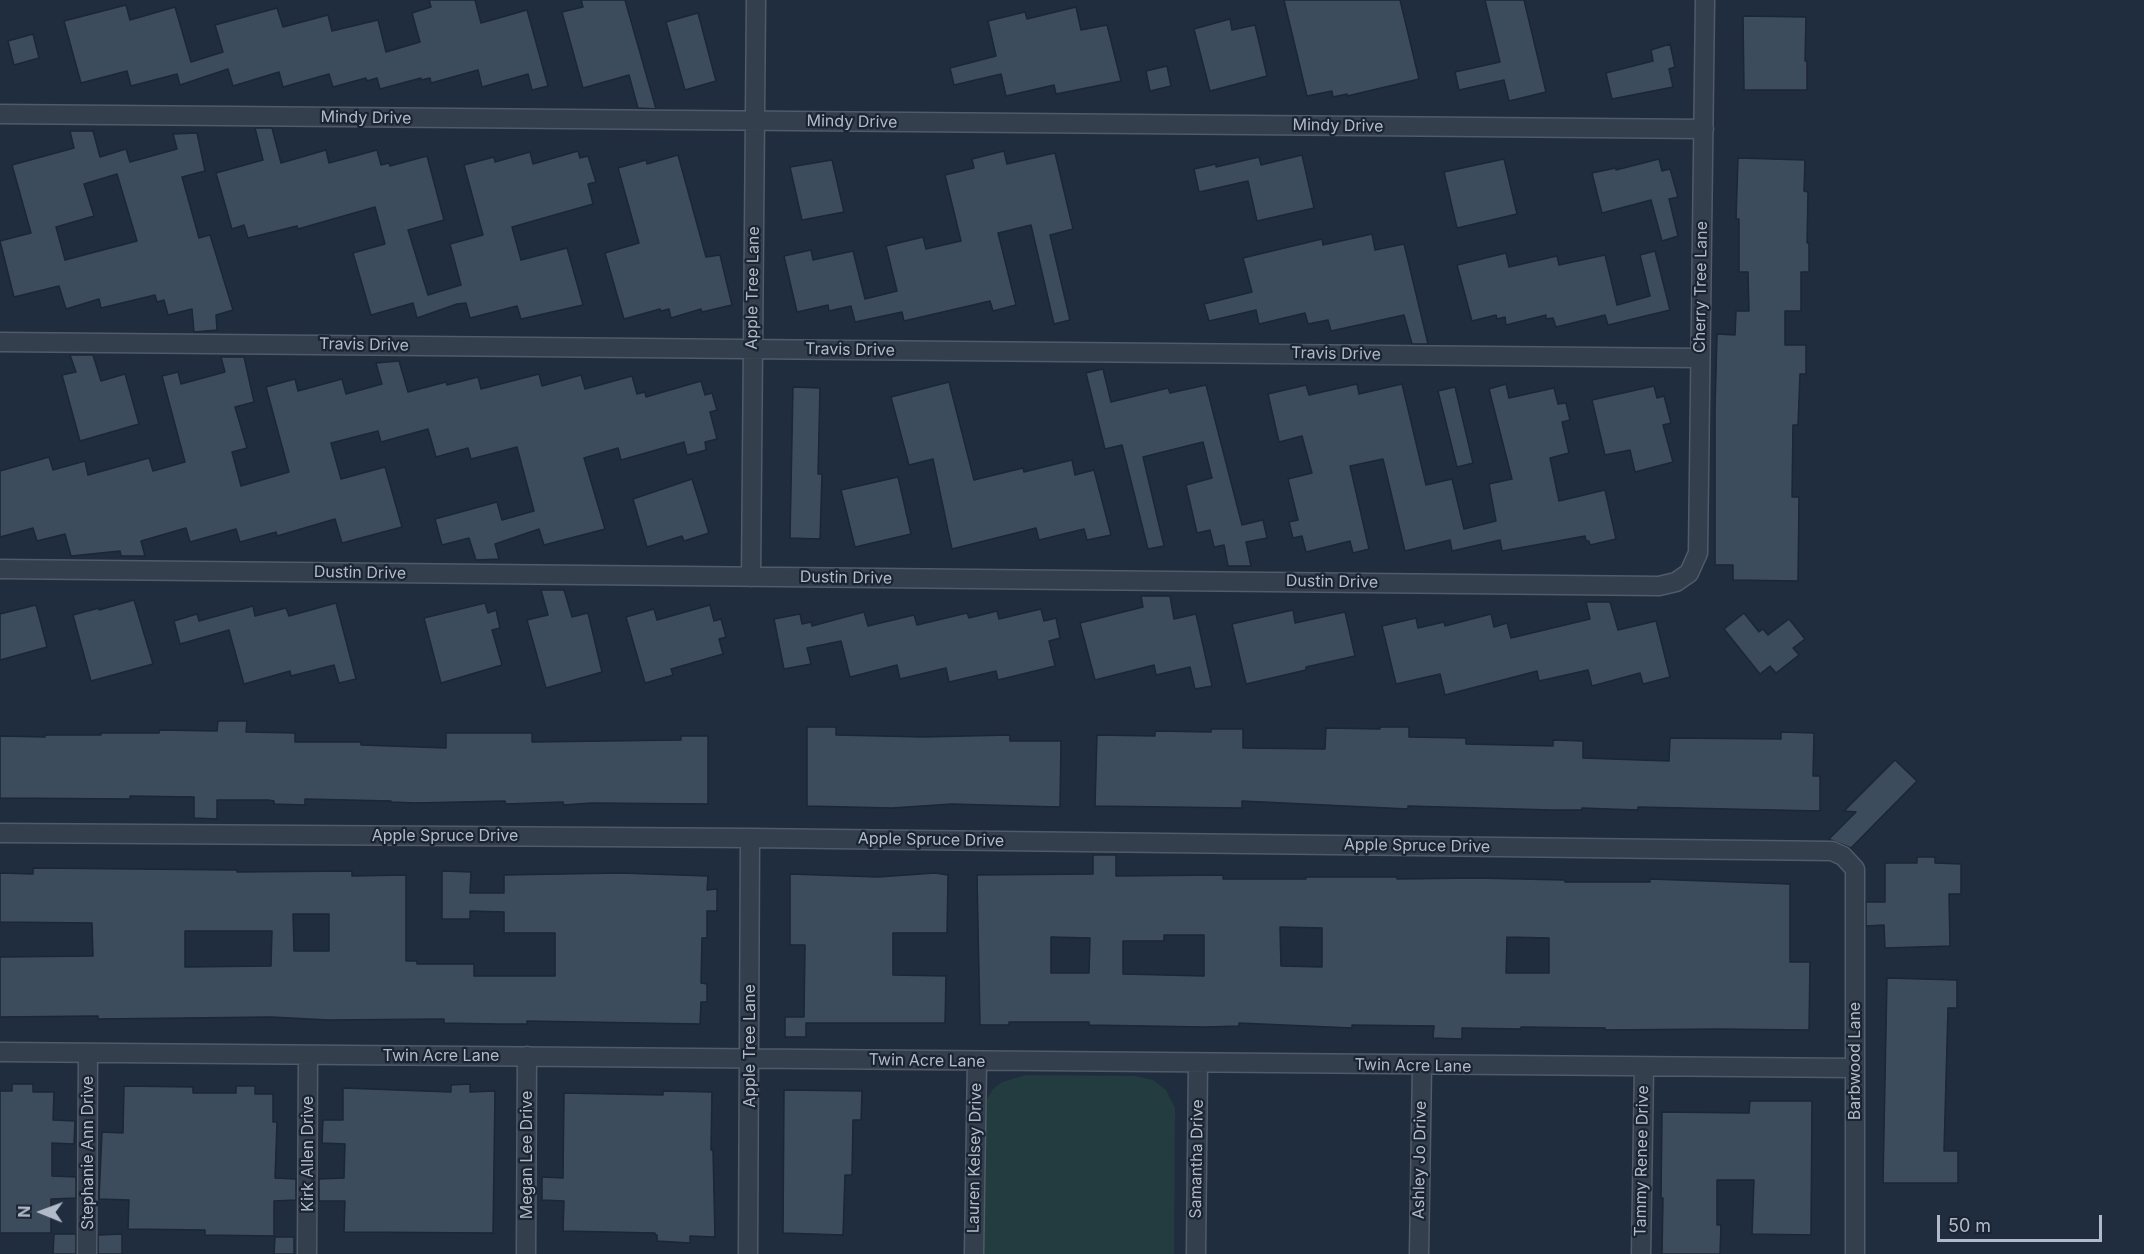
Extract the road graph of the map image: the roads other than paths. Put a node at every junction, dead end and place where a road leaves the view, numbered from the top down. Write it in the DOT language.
graph roads {
  1 [pos="756,0"];
  2 [pos="1705,0"];
  3 [pos="0,114"];
  4 [pos="755,121"];
  5 [pos="1704,129"];
  6 [pos="0,342"];
  7 [pos="753,349"];
  8 [pos="1700,358"];
  9 [pos="0,569"];
  10 [pos="1689,573"];
  11 [pos="751,577"];
  12 [pos="0,833"];
  13 [pos="750,838"];
  14 [pos="1855,868"];
  15 [pos="0,1052"];
  16 [pos="88,1053"];
  17 [pos="308,1055"];
  18 [pos="527,1056"];
  19 [pos="750,1058"];
  20 [pos="977,1061"];
  21 [pos="1198,1064"];
  22 [pos="1422,1066"];
  23 [pos="1644,1068"];
  24 [pos="1855,1068"];
  25 [pos="87,1254"];
  26 [pos="307,1254"];
  27 [pos="526,1254"];
  28 [pos="748,1254"];
  29 [pos="974,1254"];
  30 [pos="1196,1254"];
  31 [pos="1419,1254"];
  32 [pos="1641,1254"];
  33 [pos="1855,1254"];
  1 -- 4 [label="street, Apple Tree Lane"];
  2 -- 5 [label="street, Cherry Tree Lane"];
  3 -- 4 [label="street, Mindy Drive"];
  4 -- 5 [label="street, Mindy Drive"];
  4 -- 7 [label="street, Apple Tree Lane"];
  5 -- 8 [label="street, Cherry Tree Lane"];
  6 -- 7 [label="street, Travis Drive"];
  7 -- 8 [label="street, Travis Drive"];
  7 -- 11 [label="street, Apple Tree Lane"];
  8 -- 10 [label="street, Cherry Tree Lane"];
  9 -- 11 [label="street, Dustin Drive"];
  10 -- 11 [label="street, Dustin Drive"];
  12 -- 13 [label="street, Apple Spruce Drive"];
  13 -- 14 [label="street, Apple Spruce Drive"];
  13 -- 19 [label="street, Apple Tree Lane"];
  14 -- 24 [label="street, Barbwood Lane"];
  15 -- 16 [label="street, Twin Acre Lane"];
  16 -- 17 [label="street, Twin Acre Lane"];
  16 -- 25 [label="street, Stephanie Ann Drive"];
  17 -- 18 [label="street, Twin Acre Lane"];
  17 -- 26 [label="street, Kirk Allen Drive"];
  18 -- 19 [label="street, Twin Acre Lane"];
  18 -- 27 [label="street, Megan Lee Drive"];
  19 -- 20 [label="street, Twin Acre Lane"];
  19 -- 28 [label="street, Apple Tree Lane"];
  20 -- 21 [label="street, Twin Acre Lane"];
  20 -- 29 [label="street, Lauren Kelsey Drive"];
  21 -- 22 [label="street, Twin Acre Lane"];
  21 -- 30 [label="street, Samantha Drive"];
  22 -- 23 [label="street, Twin Acre Lane"];
  22 -- 31 [label="street, Ashley Jo Drive"];
  23 -- 24 [label="street, Twin Acre Lane"];
  23 -- 32 [label="street, Tammy Renee Drive"];
  24 -- 33 [label="street, Barbwood Lane"];
}
